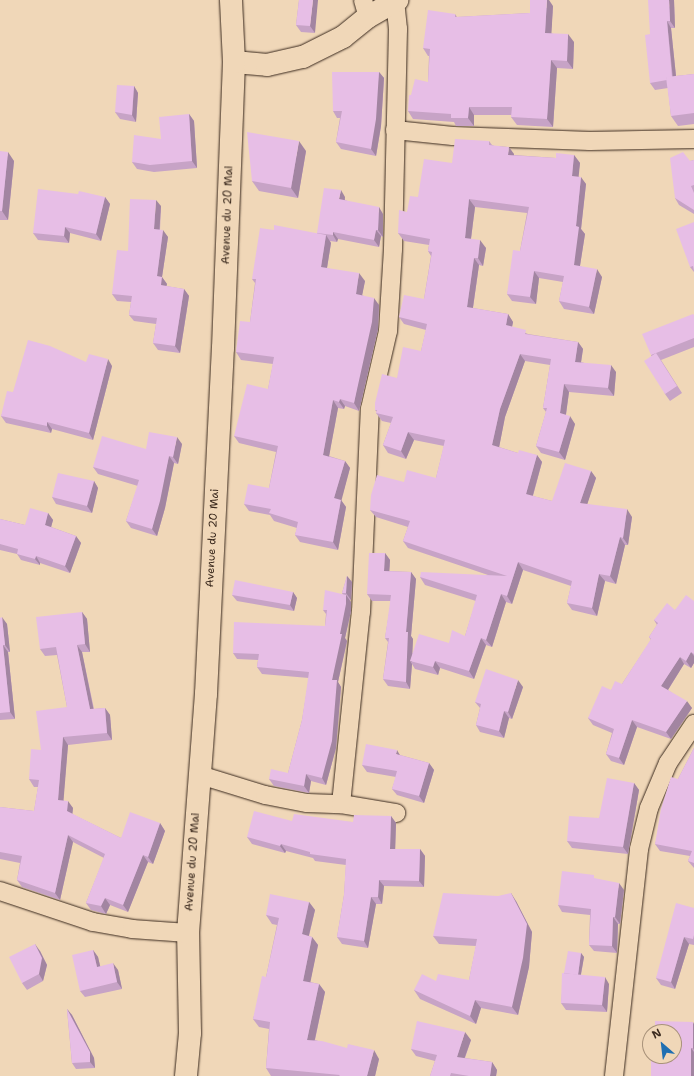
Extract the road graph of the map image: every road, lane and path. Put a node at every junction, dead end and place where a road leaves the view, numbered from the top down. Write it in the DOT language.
graph roads {
  1 [pos="231,0"];
  2 [pos="397,1"];
  3 [pos="365,9"];
  4 [pos="234,62"];
  5 [pos="395,130"];
  6 [pos="694,139"];
  7 [pos="694,724"];
  8 [pos="200,775"];
  9 [pos="341,804"];
  10 [pos="396,812"];
  11 [pos="0,892"];
  12 [pos="188,933"];
  13 [pos="186,1076"];
  14 [pos="614,1076"];
  1 -- 4 [label="main road, Avenue du 20 Mai"];
  2 -- 3 [label="main road"];
  2 -- 5 [label="street"];
  3 -- 4 [label="main road"];
  4 -- 8 [label="main road, Avenue du 20 Mai"];
  5 -- 6 [label="street"];
  5 -- 9 [label="street"];
  7 -- 14 [label="street"];
  8 -- 9 [label="street"];
  8 -- 12 [label="main road, Avenue du 20 Mai"];
  9 -- 10 [label="street"];
  11 -- 12 [label="street"];
  12 -- 13 [label="main road, Avenue du 20 Mai"];
}
